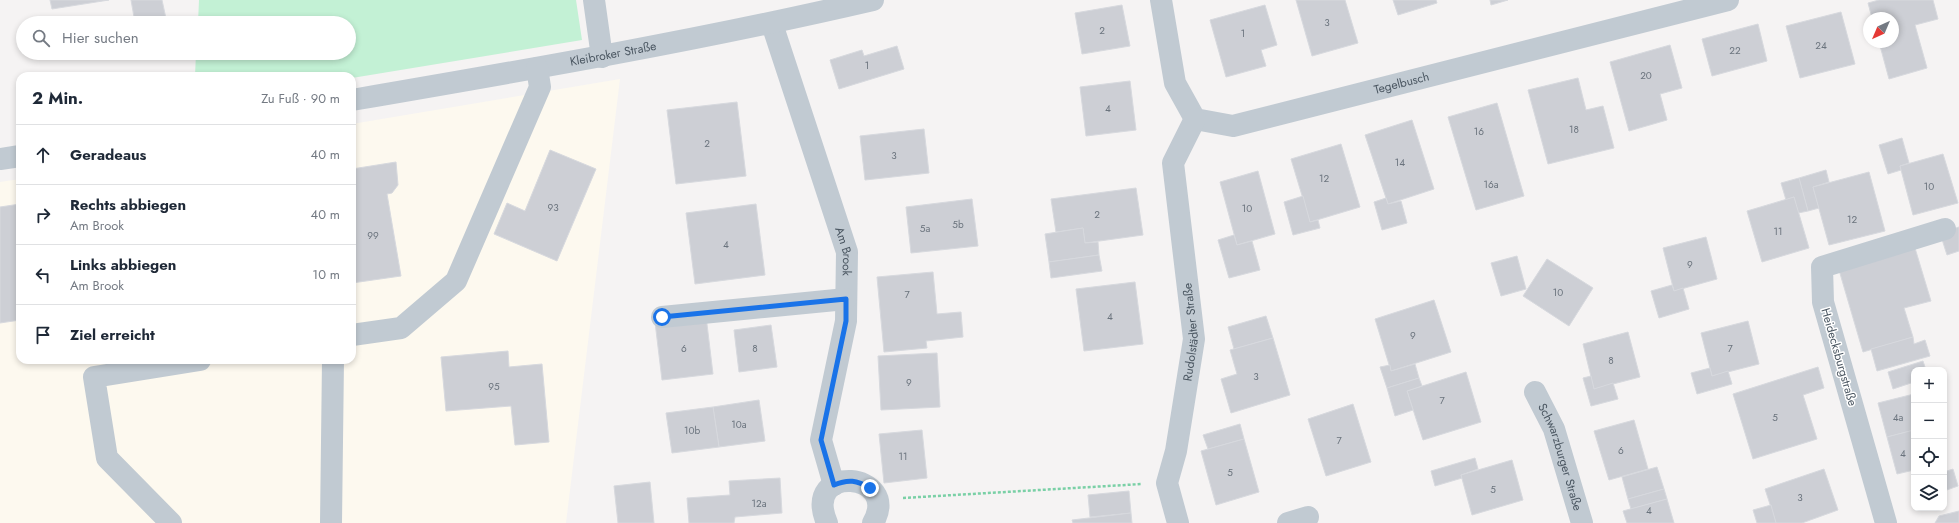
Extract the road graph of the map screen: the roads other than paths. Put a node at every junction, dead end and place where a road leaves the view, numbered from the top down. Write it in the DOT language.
graph roads {
  1 [pos="594,0"];
  2 [pos="873,0"];
  3 [pos="1161,0"];
  4 [pos="1728,0"];
  5 [pos="772,24"];
  6 [pos="602,57"];
  7 [pos="537,68"];
  8 [pos="356,99"];
  9 [pos="1195,119"];
  10 [pos="16,157"];
  11 [pos="0,159"];
  12 [pos="1945,229"];
  13 [pos="846,299"];
  14 [pos="662,317"];
  15 [pos="356,334"];
  16 [pos="175,364"];
  17 [pos="333,364"];
  18 [pos="1535,392"];
  19 [pos="834,485"];
  20 [pos="171,523"];
  21 [pos="332,523"];
  22 [pos="827,523"];
  23 [pos="873,523"];
  24 [pos="1178,523"];
  25 [pos="1582,523"];
  26 [pos="1886,523"];
  1 -- 6 [label="street"];
  2 -- 5 [label="street, Kleibroker Straße"];
  3 -- 9 [label="street"];
  4 -- 9 [label="street, Tegelbusch"];
  5 -- 6 [label="street, Kleibroker Straße"];
  5 -- 13 [label="street, Am Brook"];
  6 -- 7 [label="street, Kleibroker Straße"];
  7 -- 8 [label="street, Kleibroker Straße"];
  7 -- 15 [label="street"];
  9 -- 24 [label="street, Rudolstädter Straße"];
  10 -- 11 [label="street"];
  12 -- 26 [label="street, Heidecksburgstraße"];
  13 -- 14 [label="street"];
  13 -- 19 [label="street, Am Brook"];
  16 -- 20 [label="street"];
  17 -- 21 [label="street"];
  18 -- 25 [label="street, Schwarzburger Straße"];
  19 -- 22 [label="street"];
  19 -- 23 [label="street"];
}
